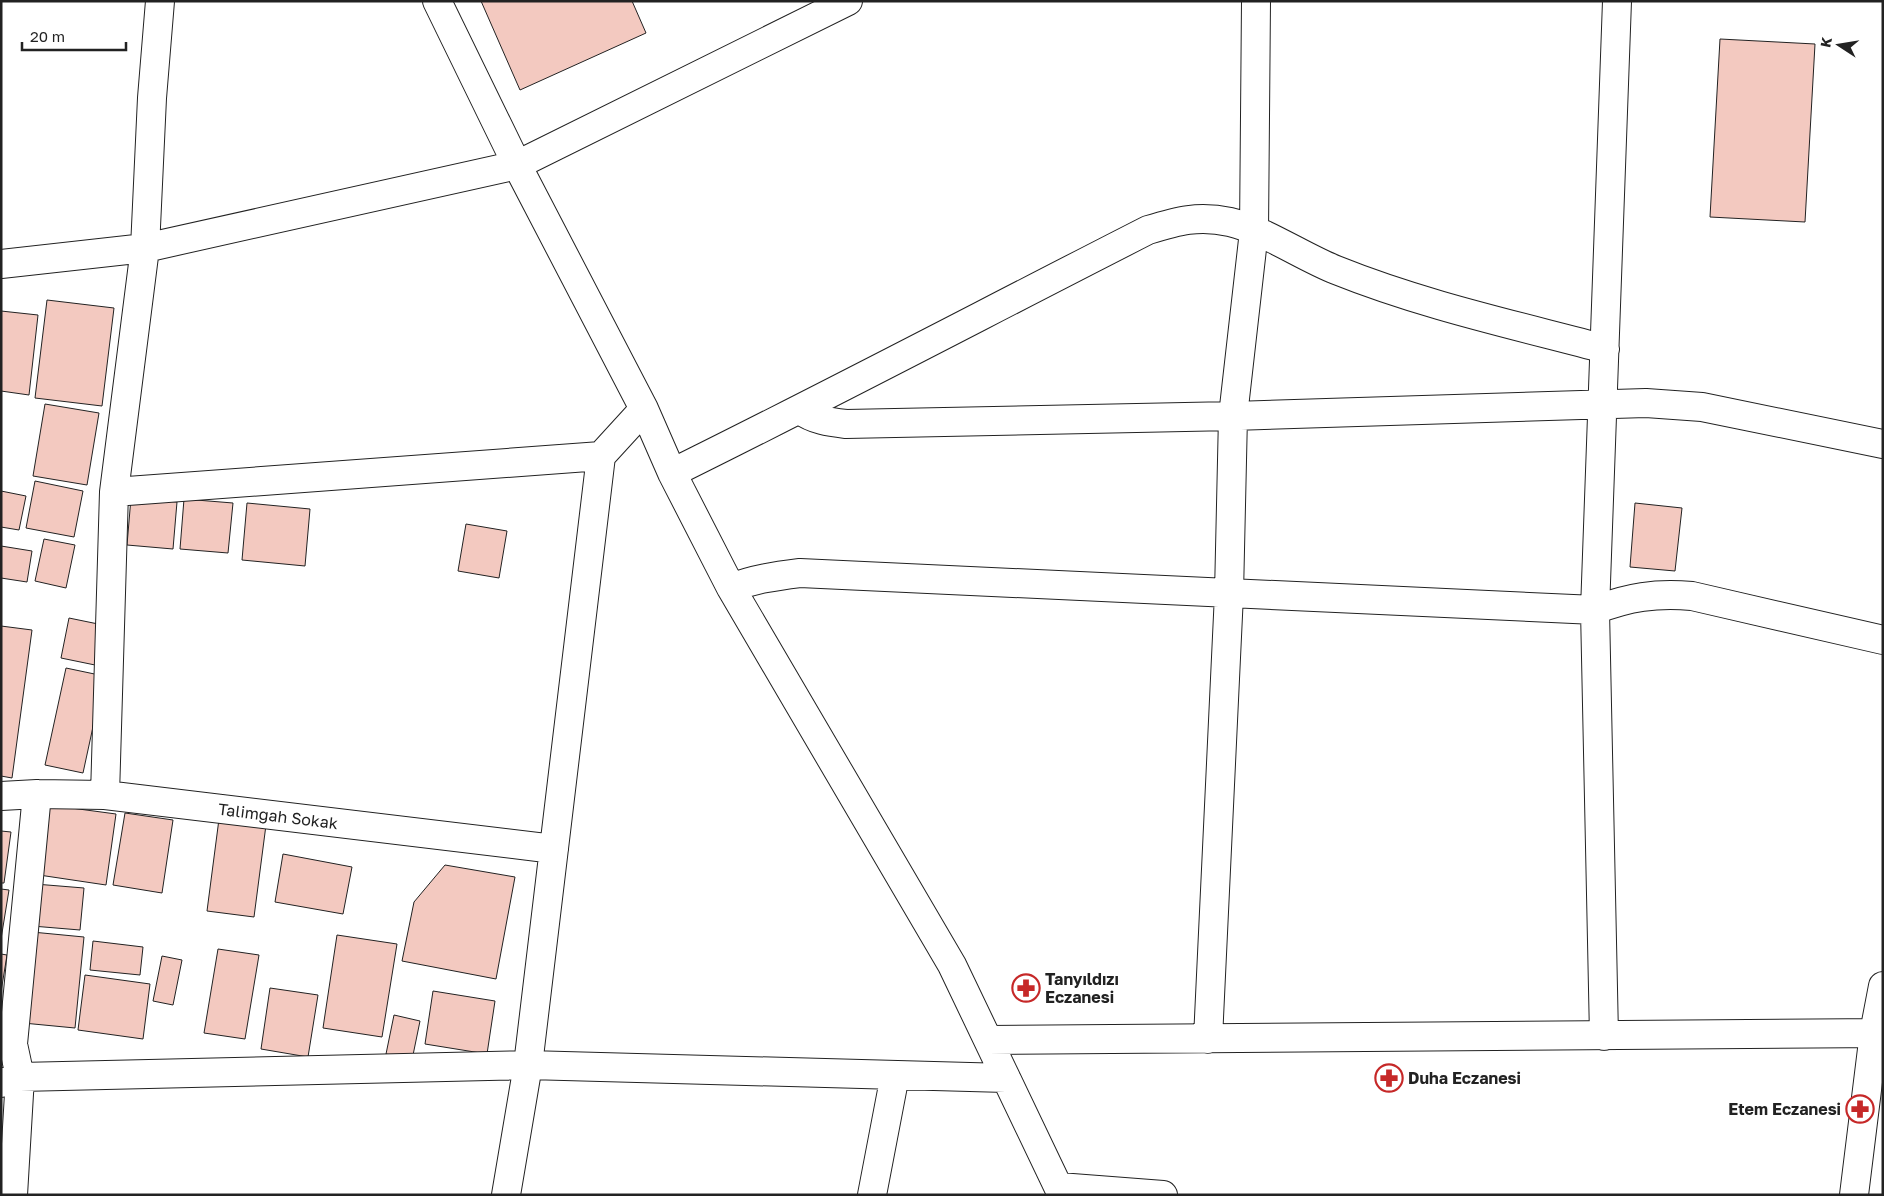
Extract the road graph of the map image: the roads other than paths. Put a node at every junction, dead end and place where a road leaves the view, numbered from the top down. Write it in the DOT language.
graph roads {
  1 [pos="160,1"];
  2 [pos="437,1"];
  3 [pos="848,1"];
  4 [pos="1256,1"];
  5 [pos="1618,1"];
  6 [pos="517,165"];
  7 [pos="1254,232"];
  8 [pos="145,248"];
  9 [pos="1,264"];
  10 [pos="1605,349"];
  11 [pos="1603,404"];
  12 [pos="644,409"];
  13 [pos="800,410"];
  14 [pos="1233,416"];
  15 [pos="1883,444"];
  16 [pos="601,456"];
  17 [pos="672,473"];
  18 [pos="114,492"];
  19 [pos="731,588"];
  20 [pos="1228,594"];
  21 [pos="1595,610"];
  22 [pos="1883,640"];
  23 [pos="37,794"];
  24 [pos="105,795"];
  25 [pos="1,796"];
  26 [pos="554,849"];
  27 [pos="1883,986"];
  28 [pos="1879,1033"];
  29 [pos="1604,1036"];
  30 [pos="1208,1039"];
  31 [pos="988,1040"];
  32 [pos="528,1065"];
  33 [pos="895,1075"];
  34 [pos="1006,1078"];
  35 [pos="10,1080"];
  36 [pos="1060,1191"];
  37 [pos="14,1195"];
  38 [pos="506,1195"];
  39 [pos="872,1195"];
  40 [pos="1163,1195"];
  41 [pos="1854,1195"];
  1 -- 8 [label="street"];
  2 -- 6 [label="street"];
  3 -- 6 [label="street"];
  4 -- 7 [label="street"];
  5 -- 10 [label="street"];
  6 -- 8 [label="street"];
  6 -- 12 [label="street"];
  7 -- 10 [label="street"];
  7 -- 13 [label="street"];
  7 -- 14 [label="street"];
  8 -- 9 [label="street"];
  8 -- 18 [label="street"];
  10 -- 11 [label="street"];
  11 -- 14 [label="street"];
  11 -- 15 [label="street"];
  11 -- 21 [label="street"];
  12 -- 16 [label="street"];
  12 -- 17 [label="street"];
  13 -- 14 [label="street"];
  13 -- 17 [label="street"];
  14 -- 20 [label="street"];
  16 -- 18 [label="street"];
  16 -- 26 [label="street"];
  17 -- 19 [label="street"];
  18 -- 24 [label="street"];
  19 -- 20 [label="street"];
  19 -- 31 [label="street"];
  20 -- 21 [label="street"];
  20 -- 30 [label="street"];
  21 -- 22 [label="street"];
  21 -- 29 [label="street"];
  23 -- 24 [label="street, Talimgah Sokak"];
  23 -- 25 [label="street, Talimgah Sokak"];
  23 -- 35 [label="street"];
  24 -- 26 [label="street, Talimgah Sokak"];
  26 -- 32 [label="street"];
  27 -- 28 [label="street"];
  28 -- 29 [label="street"];
  28 -- 41 [label="street"];
  29 -- 30 [label="street"];
  30 -- 31 [label="street"];
  31 -- 34 [label="street"];
  32 -- 33 [label="street"];
  32 -- 35 [label="street"];
  32 -- 38 [label="street"];
  33 -- 34 [label="street"];
  33 -- 39 [label="street"];
  34 -- 36 [label="street"];
  35 -- 37 [label="street"];
  36 -- 40 [label="street"];
}
